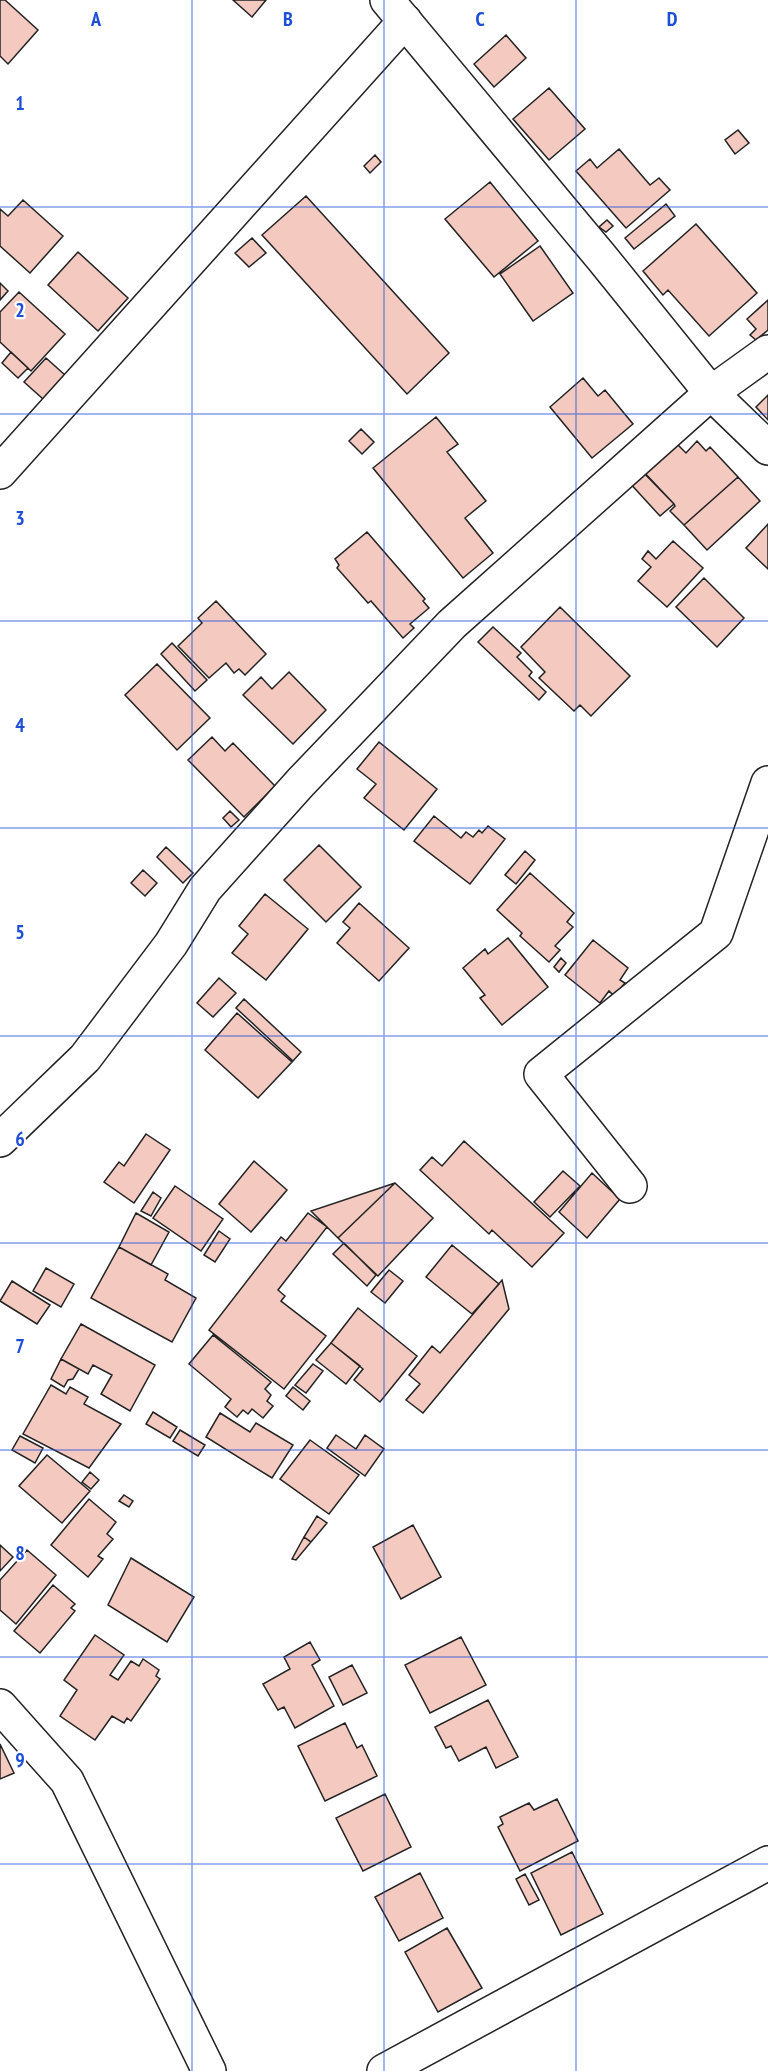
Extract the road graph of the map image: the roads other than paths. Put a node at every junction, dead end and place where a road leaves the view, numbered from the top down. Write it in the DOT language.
graph roads {
  1 [pos="396,10"];
  2 [pos="768,352"];
  3 [pos="711,393"];
  4 [pos="768,448"];
  5 [pos="0,471"];
  6 [pos="768,783"];
  7 [pos="0,1140"];
  8 [pos="630,1186"];
  9 [pos="0,1707"];
  10 [pos="768,1863"];
  11 [pos="209,2071"];
  12 [pos="384,2071"];
  1 -- 3 [label="street"];
  1 -- 5 [label="street"];
  2 -- 3 [label="street"];
  3 -- 4 [label="street"];
  3 -- 7 [label="street"];
  6 -- 8 [label="street"];
  9 -- 11 [label="street"];
  10 -- 12 [label="street"];
}
